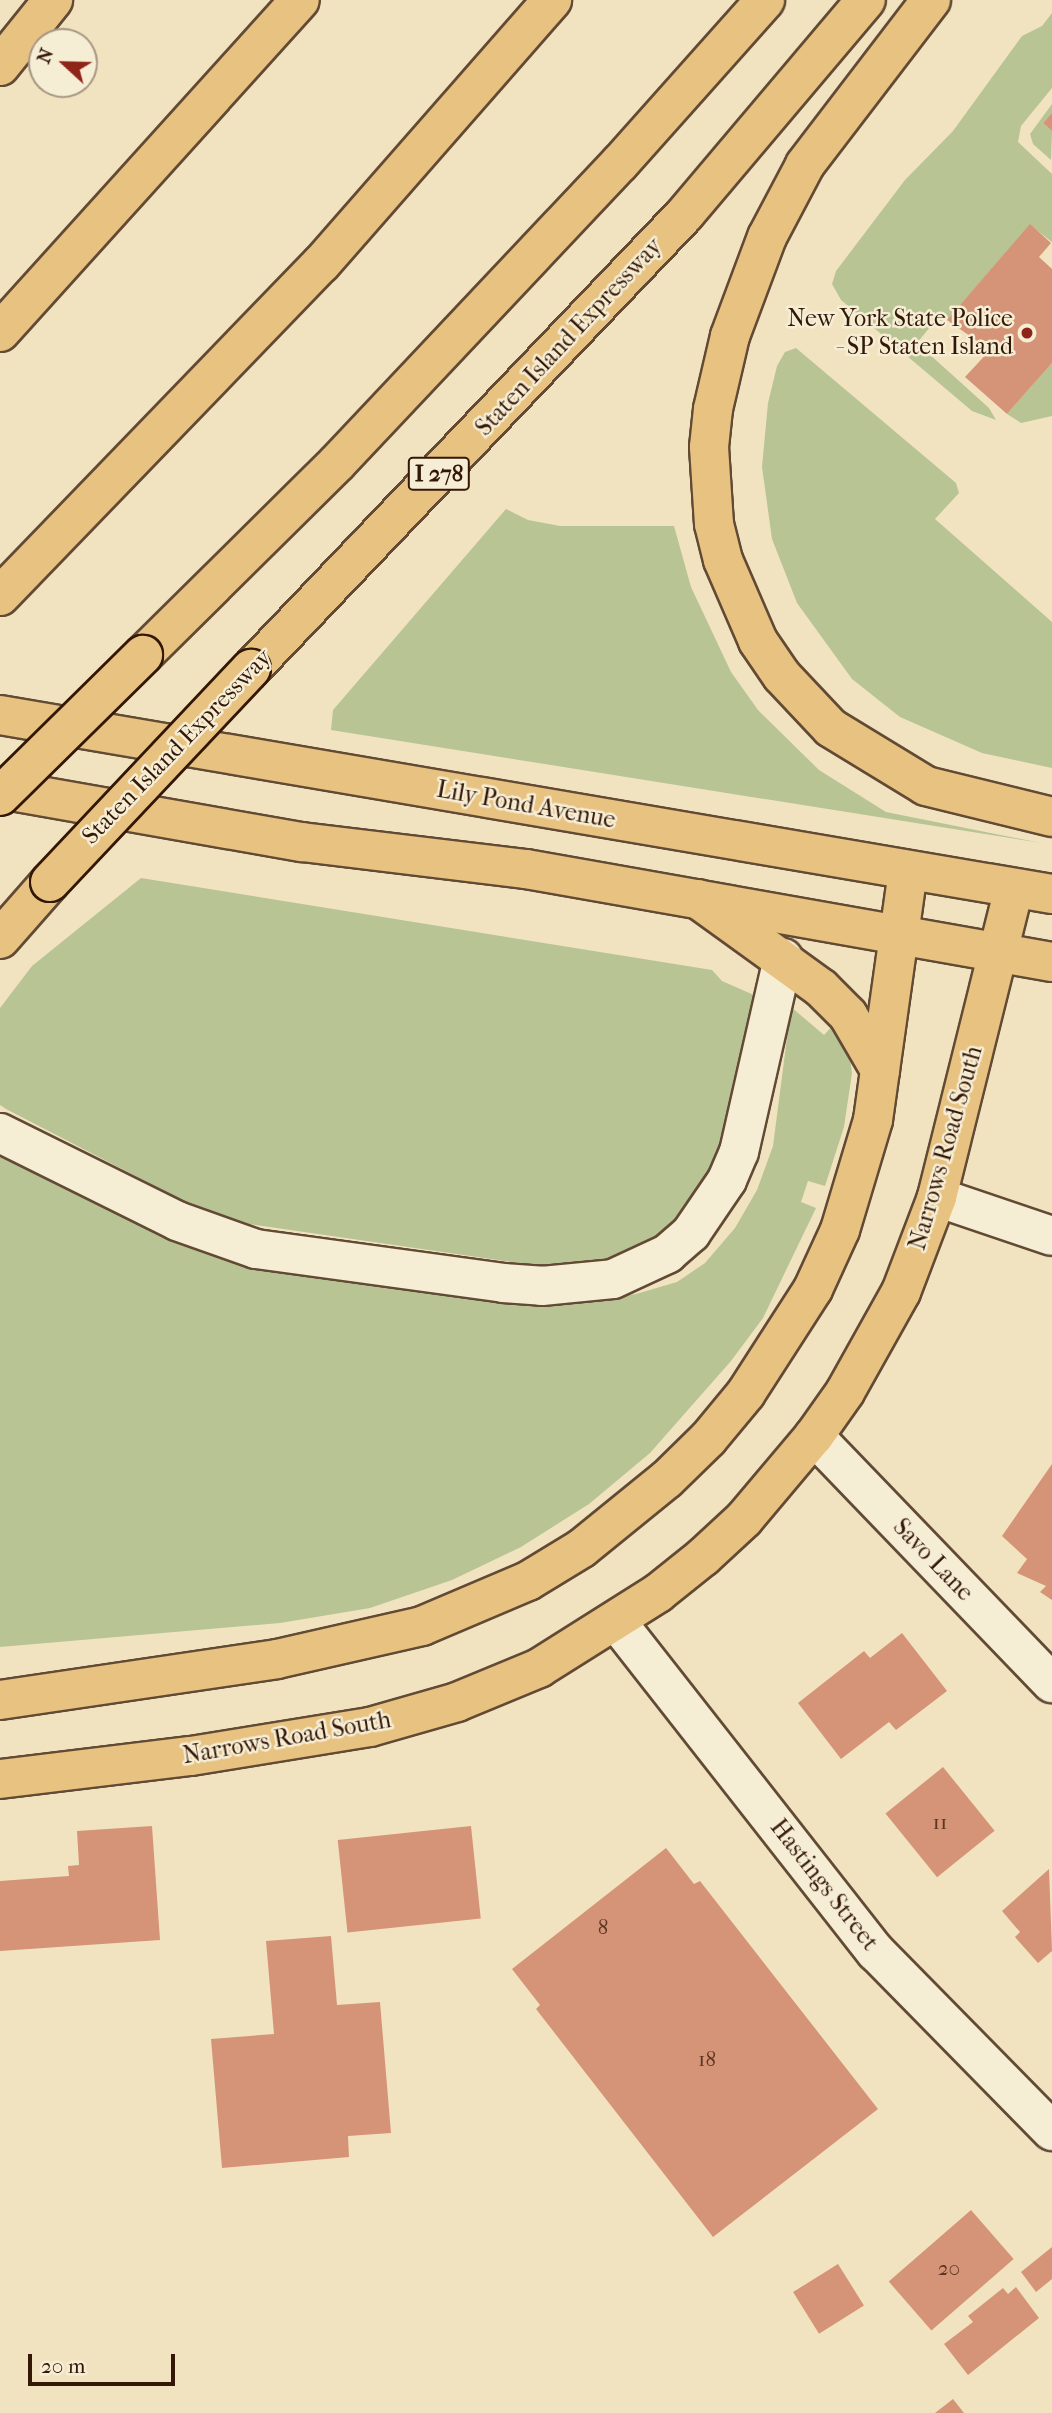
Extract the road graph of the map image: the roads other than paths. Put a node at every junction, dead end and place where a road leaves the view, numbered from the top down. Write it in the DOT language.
graph roads {
  1 [pos="53,0"];
  2 [pos="300,0"];
  3 [pos="552,0"];
  4 [pos="765,0"];
  5 [pos="866,0"];
  6 [pos="931,0"];
  7 [pos="0,66"];
  8 [pos="0,332"];
  9 [pos="0,596"];
  10 [pos="142,655"];
  11 [pos="0,715"];
  12 [pos="0,776"];
  13 [pos="0,789"];
  14 [pos="0,796"];
  15 [pos="1052,817"];
  16 [pos="908,870"];
  17 [pos="1014,888"];
  18 [pos="1052,894"];
  19 [pos="698,899"];
  20 [pos="900,933"];
  21 [pos="0,939"];
  22 [pos="999,952"];
  23 [pos="783,958"];
  24 [pos="1052,961"];
  25 [pos="880,1070"];
  26 [pos="0,1133"];
  27 [pos="937,1197"];
  28 [pos="1052,1236"];
  29 [pos="814,1436"];
  30 [pos="616,1621"];
  31 [pos="1052,1684"];
  32 [pos="0,1700"];
  33 [pos="0,1779"];
  34 [pos="1052,2131"];
  1 -- 7 [label="main road"];
  2 -- 8 [label="main road"];
  3 -- 9 [label="main road"];
  4 -- 10 [label="main road"];
  5 -- 21 [label="main road, Staten Island Expressway / I 278, bridge"];
  6 -- 15 [label="main road"];
  10 -- 12 [label="main road, bridge"];
  10 -- 14 [label="main road, bridge"];
  11 -- 16 [label="main road, Lily Pond Avenue"];
  13 -- 19 [label="main road"];
  16 -- 17 [label="main road, Lily Pond Avenue"];
  16 -- 20 [label="main road"];
  17 -- 18 [label="main road, Lily Pond Avenue"];
  17 -- 22 [label="main road, Narrows Road South"];
  19 -- 20 [label="main road"];
  19 -- 23 [label="main road"];
  20 -- 22 [label="main road"];
  20 -- 25 [label="main road"];
  22 -- 24 [label="main road"];
  22 -- 27 [label="main road, Narrows Road South"];
  23 -- 25 [label="main road"];
  23 -- 26 [label="street"];
  25 -- 32 [label="main road"];
  27 -- 28 [label="street"];
  27 -- 29 [label="main road, Narrows Road South"];
  29 -- 30 [label="main road, Narrows Road South"];
  29 -- 31 [label="street, Savo Lane"];
  30 -- 33 [label="main road, Narrows Road South"];
  30 -- 34 [label="street, Hastings Street"];
}
